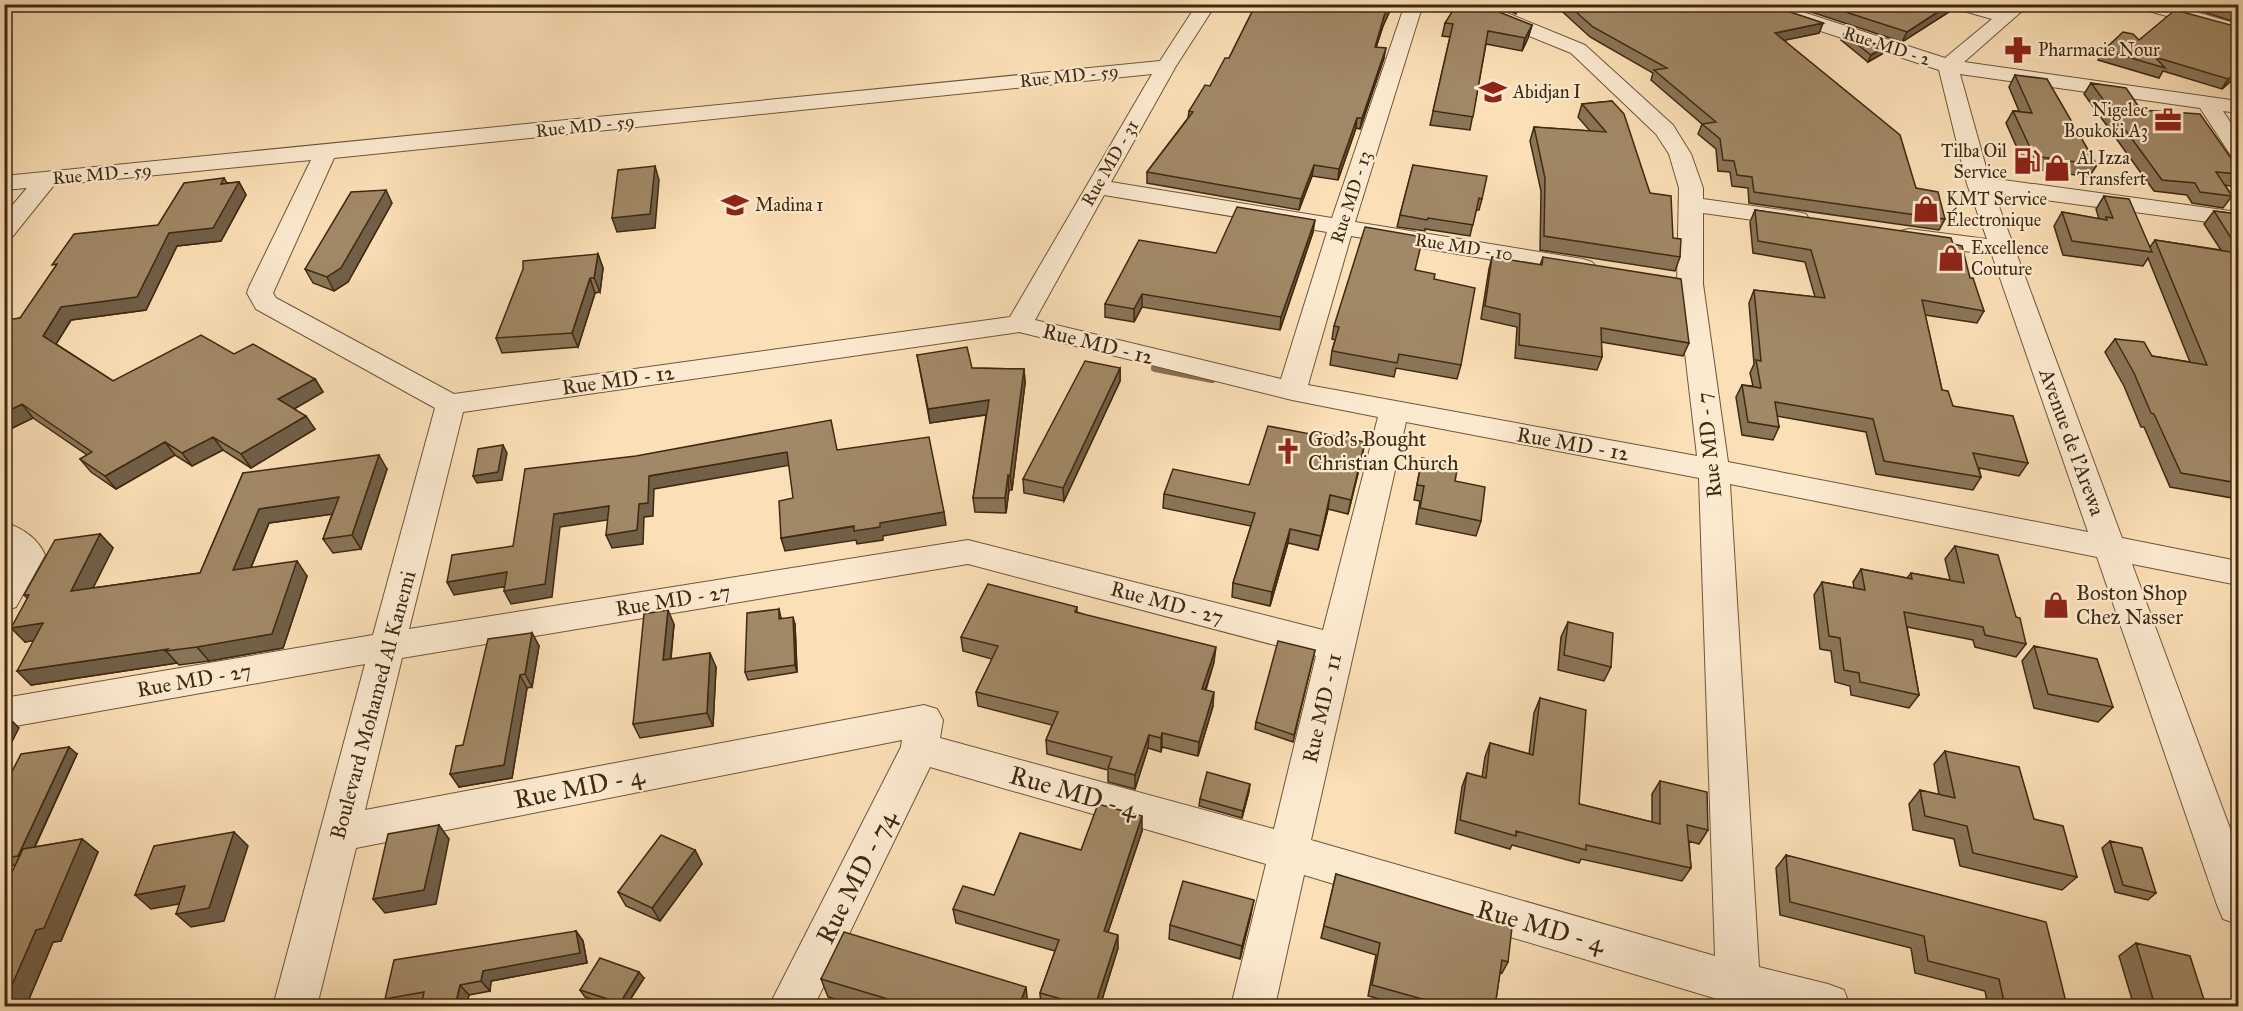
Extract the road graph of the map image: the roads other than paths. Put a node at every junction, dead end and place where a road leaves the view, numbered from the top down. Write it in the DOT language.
graph roads {
  1 [pos="1208,4"];
  2 [pos="1414,4"];
  3 [pos="1758,4"];
  4 [pos="1960,4"];
  5 [pos="2021,4"];
  6 [pos="2145,4"];
  7 [pos="1488,7"];
  8 [pos="2005,17"];
  9 [pos="2238,30"];
  10 [pos="1166,66"];
  11 [pos="1948,66"];
  12 [pos="2207,103"];
  13 [pos="2238,107"];
  14 [pos="2238,149"];
  15 [pos="326,152"];
  16 [pos="47,179"];
  17 [pos="4,183"];
  18 [pos="1979,184"];
  19 [pos="1096,188"];
  20 [pos="1691,204"];
  21 [pos="2238,219"];
  22 [pos="1818,222"];
  23 [pos="1341,227"];
  24 [pos="4,231"];
  25 [pos="1887,232"];
  26 [pos="2003,249"];
  27 [pos="1609,271"];
  28 [pos="1019,324"];
  29 [pos="1292,391"];
  30 [pos="450,404"];
  31 [pos="1394,411"];
  32 [pos="1714,470"];
  33 [pos="4,534"];
  34 [pos="2110,548"];
  35 [pos="2238,573"];
  36 [pos="4,598"];
  37 [pos="389,646"];
  38 [pos="1336,647"];
  39 [pos="4,713"];
  40 [pos="920,748"];
  41 [pos="340,833"];
  42 [pos="1289,852"];
  43 [pos="2238,905"];
  44 [pos="1739,995"];
  45 [pos="295,1006"];
  46 [pos="791,1006"];
  47 [pos="1254,1006"];
  48 [pos="1828,1006"];
  1 -- 10 [label="street, Rue MD - 31"];
  2 -- 23 [label="street, Rue MD - 13"];
  3 -- 11 [label="street, Rue MD - 2"];
  4 -- 8 [label="street"];
  5 -- 8 [label="street"];
  6 -- 9 [label="street"];
  7 -- 20 [label="street, Rue MD - 7"];
  8 -- 11 [label="street"];
  10 -- 15 [label="street, Rue MD - 59"];
  10 -- 19 [label="street, Rue MD - 31"];
  11 -- 12 [label="street, Rue MD - 2"];
  11 -- 18 [label="street, Avenue de l'Arewa"];
  12 -- 13 [label="street, Rue MD - 2"];
  12 -- 14 [label="street"];
  15 -- 16 [label="street, Rue MD - 59"];
  15 -- 30 [label="street"];
  16 -- 17 [label="street, Rue MD - 59"];
  16 -- 24 [label="street"];
  18 -- 21 [label="street"];
  18 -- 26 [label="street, Avenue de l'Arewa"];
  19 -- 23 [label="street, Rue MD - 10"];
  19 -- 28 [label="street, Rue MD - 31"];
  20 -- 22 [label="street"];
  20 -- 32 [label="street, Rue MD - 7"];
  23 -- 27 [label="street, Rue MD - 10"];
  23 -- 29 [label="street, Rue MD - 13"];
  25 -- 26 [label="street"];
  26 -- 34 [label="street, Avenue de l'Arewa"];
  28 -- 29 [label="street, Rue MD - 12"];
  28 -- 30 [label="street, Rue MD - 12"];
  29 -- 31 [label="street, Rue MD - 12"];
  30 -- 37 [label="street, Boulevard Mohamed Al Kanemi"];
  31 -- 32 [label="street, Rue MD - 12"];
  31 -- 38 [label="street, Rue MD - 11"];
  32 -- 34 [label="street, Rue MD - 12"];
  32 -- 44 [label="street, Rue MD - 7"];
  33 -- 36 [label="street"];
  34 -- 35 [label="street, Rue MD - 12"];
  34 -- 43 [label="street, Avenue de l'Arewa"];
  37 -- 38 [label="street, Rue MD - 27"];
  37 -- 39 [label="street, Rue MD - 27"];
  37 -- 41 [label="street, Boulevard Mohamed Al Kanemi"];
  38 -- 42 [label="street, Rue MD - 11"];
  40 -- 41 [label="street, Rue MD - 4"];
  40 -- 42 [label="street, Rue MD - 4"];
  40 -- 46 [label="street, Rue MD - 74"];
  41 -- 45 [label="street, Boulevard Mohamed Al Kanemi"];
  42 -- 44 [label="street, Rue MD - 4"];
  42 -- 47 [label="street, Rue MD - 11"];
  44 -- 48 [label="street, Rue MD - 4"];
}
